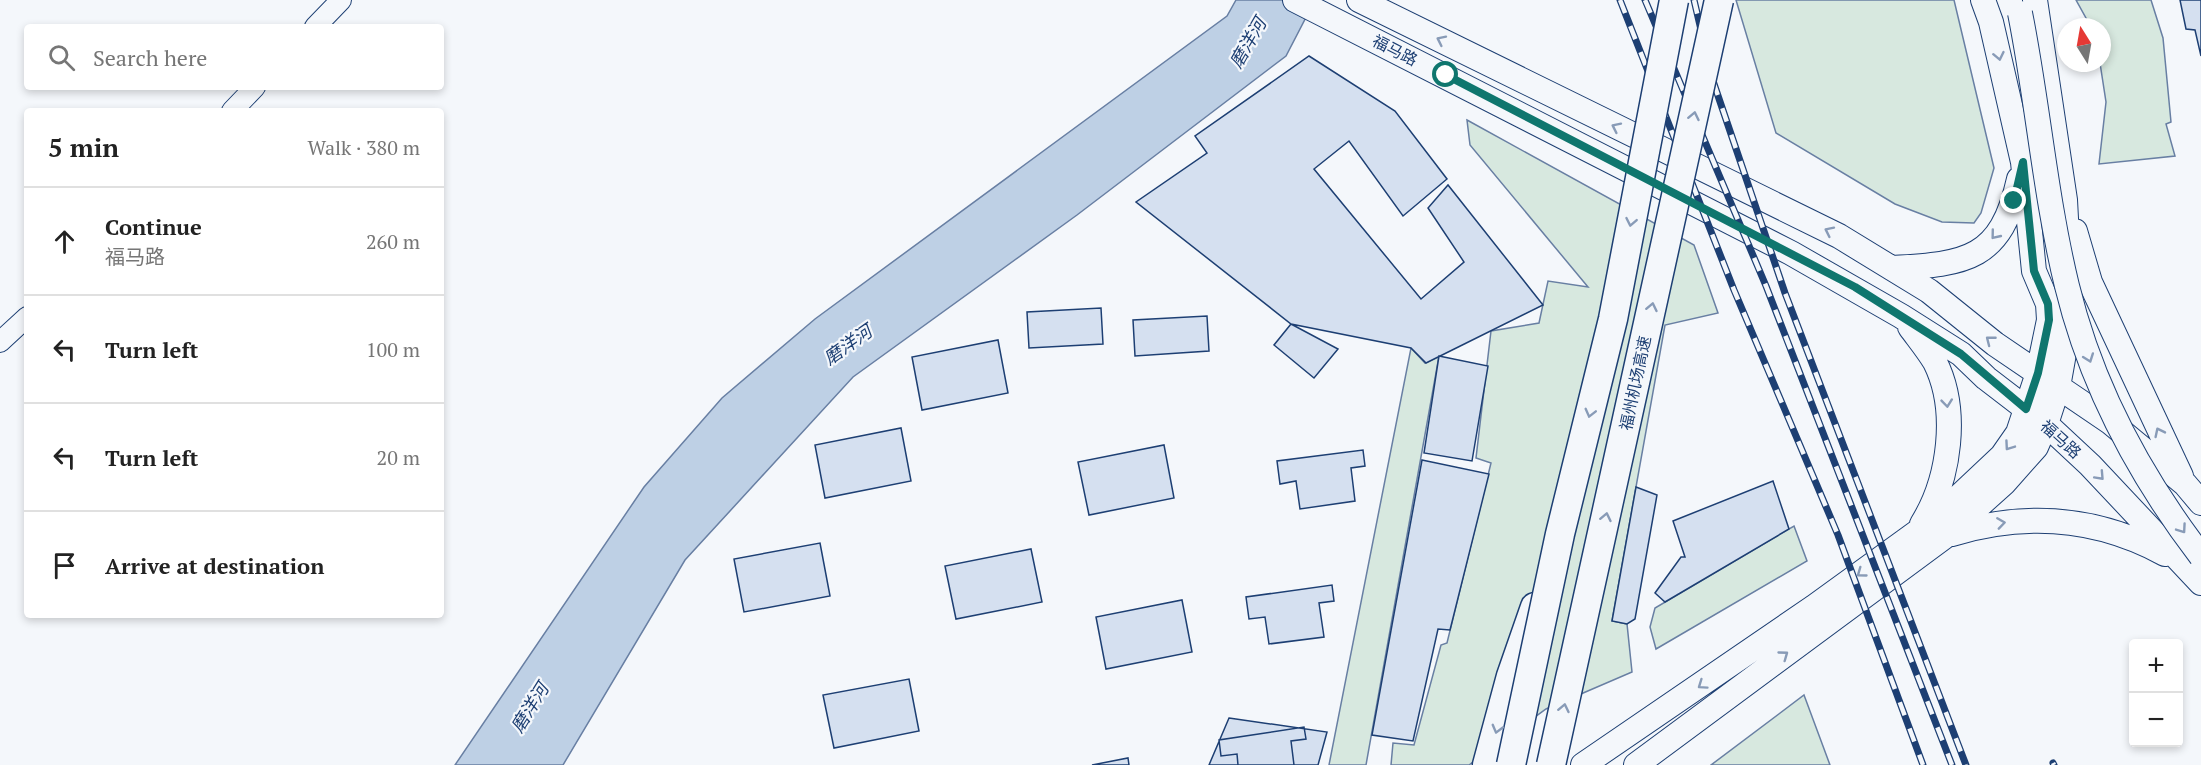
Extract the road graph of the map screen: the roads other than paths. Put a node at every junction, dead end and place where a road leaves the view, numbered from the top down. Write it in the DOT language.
graph roads {
  1 [pos="341,0"];
  2 [pos="1359,0"];
  3 [pos="1674,0"];
  4 [pos="1719,0"];
  5 [pos="1983,0"];
  6 [pos="2023,4"];
  7 [pos="1304,5"];
  8 [pos="318,24"];
  9 [pos="252,90"];
  10 [pos="235,108"];
  11 [pos="2023,162"];
  12 [pos="2065,200"];
  13 [pos="1892,268"];
  14 [pos="1902,316"];
  15 [pos="24,320"];
  16 [pos="0,342"];
  17 [pos="2048,380"];
  18 [pos="2026,409"];
  19 [pos="2046,424"];
  20 [pos="2185,484"];
  21 [pos="2201,503"];
  22 [pos="1917,533"];
  23 [pos="1560,534"];
  24 [pos="1944,537"];
  25 [pos="2201,556"];
  26 [pos="2201,583"];
  27 [pos="1487,765"];
  28 [pos="1511,765"];
  29 [pos="1551,765"];
  30 [pos="1583,765"];
  31 [pos="1636,765"];
  1 -- 8 [label="street"];
  13 -- 2 [label="main road, 福马路, one-way"];
  3 -- 23 [label="highway, one-way, bridge"];
  29 -- 4 [label="highway, 福州机场高速, one-way, bridge"];
  5 -- 11 [label="main road, one-way"];
  6 -- 12 [label="main road"];
  6 -- 25 [label="main road, one-way, bridge"];
  7 -- 14 [label="main road, 福马路"];
  9 -- 10 [label="street"];
  11 -- 13 [label="main road, one-way"];
  11 -- 17 [label="main road"];
  12 -- 17 [label="main road"];
  20 -- 12 [label="main road, one-way"];
  17 -- 13 [label="main road, 福马路, one-way"];
  14 -- 18 [label="main road, 福马路"];
  14 -- 22 [label="main road, one-way"];
  15 -- 16 [label="street"];
  17 -- 18 [label="main road"];
  17 -- 19 [label="main road"];
  17 -- 20 [label="main road, 福马路"];
  18 -- 19 [label="main road, 福马路"];
  18 -- 22 [label="main road, one-way"];
  19 -- 24 [label="main road"];
  19 -- 26 [label="main road, 福马路, one-way"];
  20 -- 21 [label="main road, 福马路"];
  22 -- 30 [label="main road, one-way"];
  23 -- 27 [label="highway, one-way, bridge"];
  23 -- 28 [label="highway, bridge"];
  24 -- 26 [label="main road, one-way"];
  31 -- 24 [label="main road, one-way"];
}
